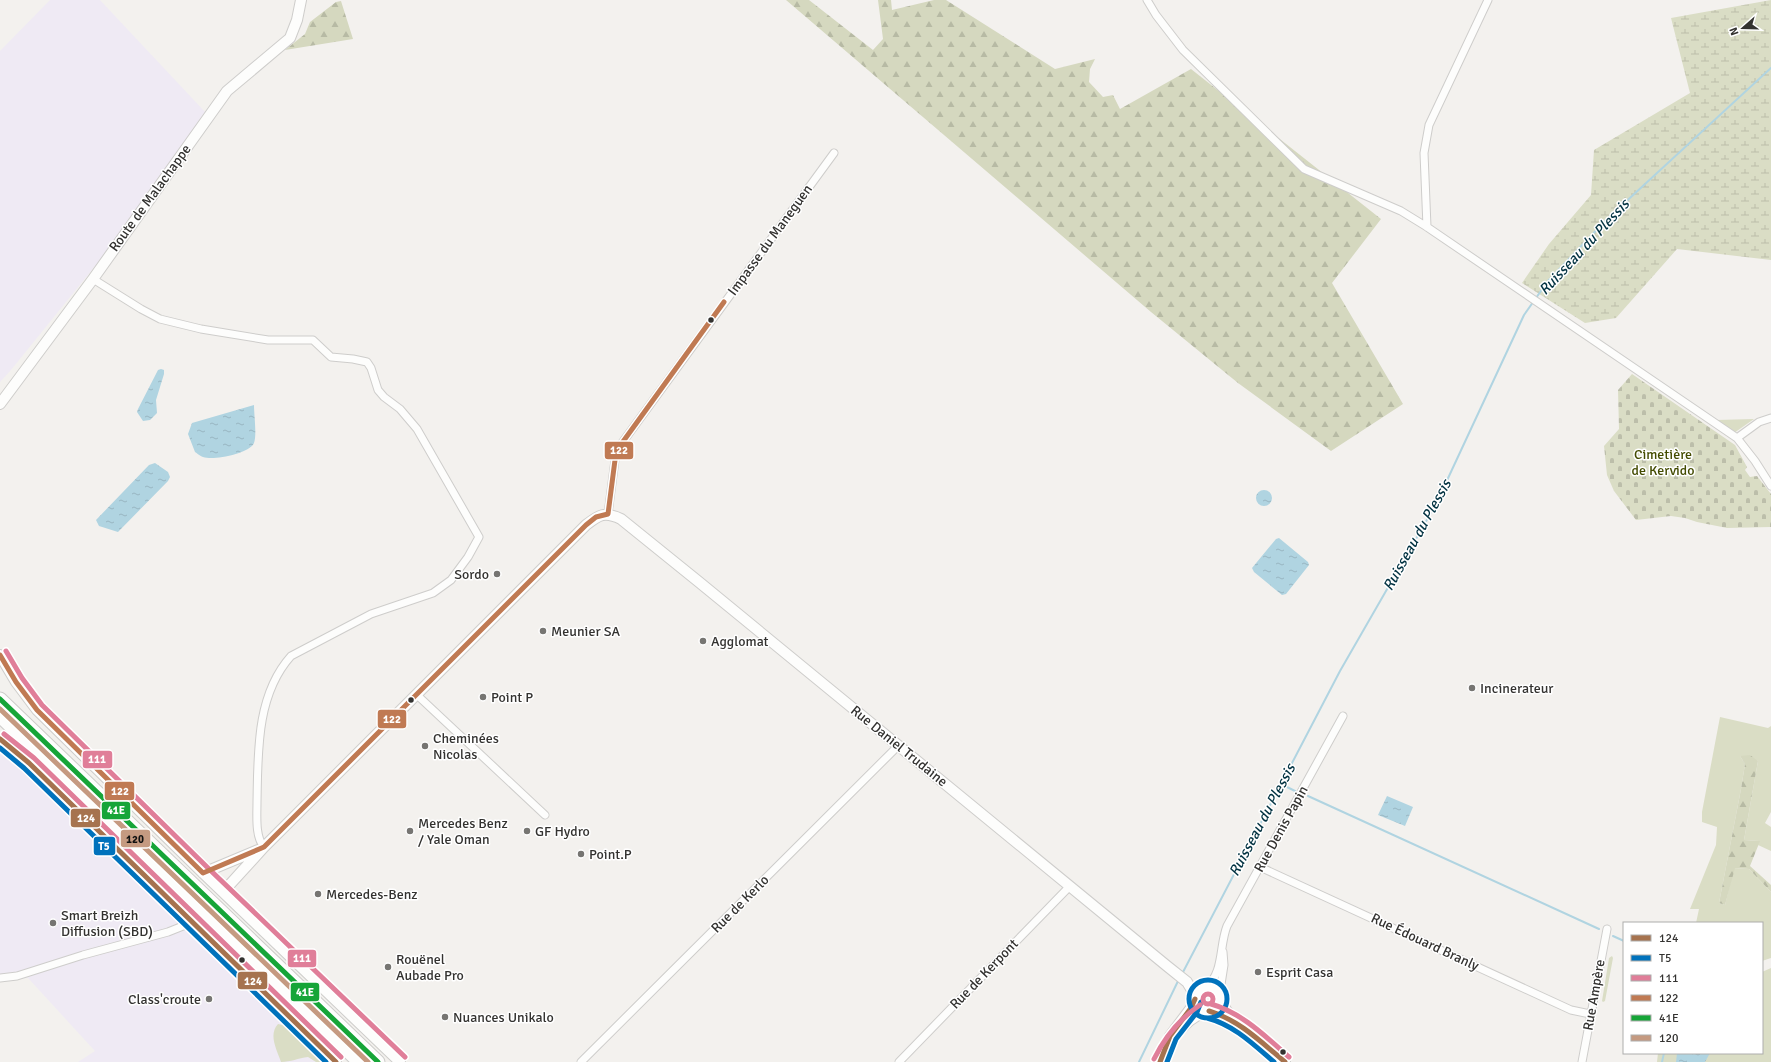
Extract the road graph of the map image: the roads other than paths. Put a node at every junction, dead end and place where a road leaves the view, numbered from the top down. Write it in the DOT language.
graph roads {
  1 [pos="301,0"];
  2 [pos="1147,0"];
  3 [pos="1488,0"];
  4 [pos="834,153"];
  5 [pos="1427,227"];
  6 [pos="93,278"];
  7 [pos="0,404"];
  8 [pos="1771,418"];
  9 [pos="1736,438"];
  10 [pos="1771,486"];
  11 [pos="608,514"];
  12 [pos="0,655"];
  13 [pos="417,695"];
  14 [pos="0,699"];
  15 [pos="0,716"];
  16 [pos="1343,716"];
  17 [pos="0,739"];
  18 [pos="898,746"];
  19 [pos="545,815"];
  20 [pos="264,847"];
  21 [pos="1260,867"];
  22 [pos="203,873"];
  23 [pos="1070,886"];
  24 [pos="223,892"];
  25 [pos="193,922"];
  26 [pos="1606,929"];
  27 [pos="1222,944"];
  28 [pos="0,978"];
  29 [pos="1187,982"];
  30 [pos="1205,987"];
  31 [pos="1196,998"];
  32 [pos="1220,998"];
  33 [pos="1207,1011"];
  34 [pos="1590,1014"];
  35 [pos="1241,1027"];
  36 [pos="1162,1059"];
  37 [pos="336,1062"];
  38 [pos="359,1062"];
  39 [pos="378,1062"];
  40 [pos="400,1062"];
  41 [pos="581,1062"];
  42 [pos="899,1062"];
  43 [pos="1285,1062"];
  44 [pos="1582,1062"];
  1 -- 6 [label="street, Route de Malachappe"];
  2 -- 5 [label="street"];
  3 -- 5 [label="street"];
  4 -- 11 [label="street, Impasse du Maneguen"];
  5 -- 9 [label="street"];
  6 -- 7 [label="street, Route de Malachappe"];
  6 -- 20 [label="street"];
  8 -- 9 [label="street"];
  9 -- 10 [label="street"];
  11 -- 13 [label="street"];
  11 -- 18 [label="street, Rue Daniel Trudaine"];
  12 -- 22 [label="street"];
  13 -- 19 [label="street"];
  13 -- 20 [label="street"];
  14 -- 39 [label="highway"];
  15 -- 38 [label="highway"];
  16 -- 21 [label="street, Rue Denis Papin"];
  17 -- 25 [label="street"];
  18 -- 23 [label="street, Rue Daniel Trudaine"];
  18 -- 41 [label="street, Rue de Kerlo"];
  20 -- 22 [label="street"];
  20 -- 24 [label="street"];
  21 -- 27 [label="street, Rue Denis Papin"];
  21 -- 34 [label="street, Rue Édouard Branly"];
  22 -- 24 [label="street"];
  23 -- 29 [label="street, Rue Daniel Trudaine"];
  23 -- 42 [label="street, Rue de Kerpont"];
  24 -- 40 [label="street"];
  25 -- 28 [label="street"];
  25 -- 37 [label="street"];
  26 -- 34 [label="street, Rue Ampère"];
  27 -- 30 [label="street, Rue Denis Papin"];
  27 -- 32 [label="street, Rue Denis Papin"];
  29 -- 30 [label="street, Rue Daniel Trudaine"];
  29 -- 31 [label="street, Rue Daniel Trudaine"];
  30 -- 31 [label="street"];
  30 -- 32 [label="street"];
  31 -- 33 [label="street"];
  31 -- 36 [label="street"];
  32 -- 33 [label="street"];
  32 -- 35 [label="street"];
  33 -- 35 [label="street"];
  33 -- 36 [label="street"];
  34 -- 44 [label="street, Rue Ampère"];
  35 -- 43 [label="street"];
}
